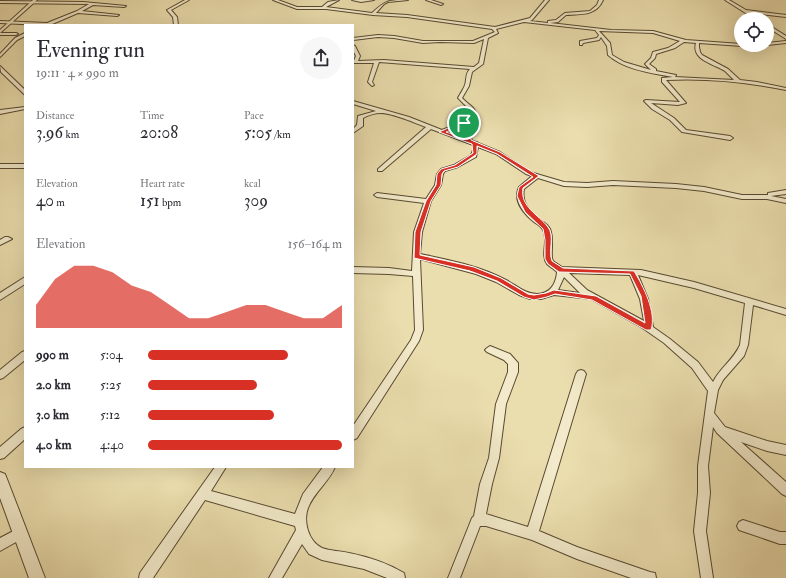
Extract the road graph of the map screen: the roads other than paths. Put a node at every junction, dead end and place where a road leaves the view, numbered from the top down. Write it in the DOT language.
graph roads {
  1 [pos="66,0"];
  2 [pos="121,0"];
  3 [pos="187,0"];
  4 [pos="275,0"];
  5 [pos="337,0"];
  6 [pos="354,0"];
  7 [pos="372,0"];
  8 [pos="388,0"];
  9 [pos="406,0"];
  10 [pos="428,0"];
  11 [pos="547,0"];
  12 [pos="601,0"];
  13 [pos="727,0"];
  14 [pos="33,1"];
  15 [pos="0,2"];
  16 [pos="61,2"];
  17 [pos="92,3"];
  18 [pos="442,4"];
  19 [pos="112,5"];
  20 [pos="124,6"];
  21 [pos="323,8"];
  22 [pos="743,11"];
  23 [pos="78,12"];
  24 [pos="373,14"];
  25 [pos="117,15"];
  26 [pos="786,16"];
  27 [pos="531,19"];
  28 [pos="524,21"];
  29 [pos="0,22"];
  30 [pos="11,22"];
  31 [pos="538,23"];
  32 [pos="546,23"];
  33 [pos="47,24"];
  34 [pos="176,24"];
  35 [pos="493,28"];
  36 [pos="596,29"];
  37 [pos="775,30"];
  38 [pos="780,30"];
  39 [pos="0,33"];
  40 [pos="16,34"];
  41 [pos="24,35"];
  42 [pos="601,35"];
  43 [pos="486,37"];
  44 [pos="786,38"];
  45 [pos="354,39"];
  46 [pos="683,40"];
  47 [pos="698,41"];
  48 [pos="786,42"];
  49 [pos="774,43"];
  50 [pos="581,44"];
  51 [pos="734,44"];
  52 [pos="354,48"];
  53 [pos="0,56"];
  54 [pos="354,61"];
  55 [pos="377,61"];
  56 [pos="0,67"];
  57 [pos="477,68"];
  58 [pos="656,72"];
  59 [pos="684,78"];
  60 [pos="739,82"];
  61 [pos="372,85"];
  62 [pos="23,88"];
  63 [pos="786,90"];
  64 [pos="354,102"];
  65 [pos="24,108"];
  66 [pos="382,111"];
  67 [pos="0,112"];
  68 [pos="464,123"];
  69 [pos="430,127"];
  70 [pos="354,130"];
  71 [pos="441,132"];
  72 [pos="730,138"];
  73 [pos="472,142"];
  74 [pos="0,166"];
  75 [pos="24,166"];
  76 [pos="380,170"];
  77 [pos="536,176"];
  78 [pos="786,192"];
  79 [pos="377,195"];
  80 [pos="754,198"];
  81 [pos="428,201"];
  82 [pos="786,201"];
  83 [pos="8,239"];
  84 [pos="0,243"];
  85 [pos="416,256"];
  86 [pos="354,270"];
  87 [pos="561,270"];
  88 [pos="632,272"];
  89 [pos="416,274"];
  90 [pos="24,281"];
  91 [pos="554,292"];
  92 [pos="0,297"];
  93 [pos="593,298"];
  94 [pos="749,301"];
  95 [pos="786,312"];
  96 [pos="648,328"];
  97 [pos="490,350"];
  98 [pos="24,356"];
  99 [pos="581,374"];
  100 [pos="0,375"];
  101 [pos="713,390"];
  102 [pos="709,414"];
  103 [pos="721,430"];
  104 [pos="24,433"];
  105 [pos="354,434"];
  106 [pos="786,450"];
  107 [pos="0,454"];
  108 [pos="220,468"];
  109 [pos="329,468"];
  110 [pos="0,479"];
  111 [pos="786,490"];
  112 [pos="203,494"];
  113 [pos="479,520"];
  114 [pos="300,526"];
  115 [pos="743,526"];
  116 [pos="21,533"];
  117 [pos="532,534"];
  118 [pos="786,538"];
  119 [pos="0,545"];
  120 [pos="36,578"];
  121 [pos="145,578"];
  122 [pos="276,578"];
  123 [pos="399,578"];
  124 [pos="454,578"];
  125 [pos="650,578"];
  126 [pos="706,578"];
  1 -- 16 [label="street"];
  2 -- 19 [label="street"];
  3 -- 34 [label="street"];
  4 -- 21 [label="street"];
  5 -- 21 [label="street"];
  6 -- 7 [label="street"];
  8 -- 9 [label="street"];
  8 -- 24 [label="street"];
  10 -- 18 [label="street"];
  11 -- 27 [label="street"];
  12 -- 32 [label="street"];
  13 -- 22 [label="street"];
  14 -- 15 [label="street"];
  14 -- 16 [label="street"];
  14 -- 30 [label="street"];
  16 -- 17 [label="street"];
  17 -- 19 [label="street"];
  17 -- 23 [label="street"];
  19 -- 20 [label="street"];
  21 -- 24 [label="street"];
  22 -- 26 [label="street"];
  23 -- 25 [label="street"];
  23 -- 33 [label="street"];
  24 -- 35 [label="street"];
  27 -- 28 [label="street"];
  27 -- 31 [label="street"];
  28 -- 31 [label="street"];
  28 -- 35 [label="street"];
  29 -- 30 [label="street"];
  30 -- 33 [label="street"];
  30 -- 39 [label="street"];
  31 -- 32 [label="street"];
  32 -- 36 [label="street"];
  35 -- 43 [label="street"];
  36 -- 42 [label="street"];
  36 -- 46 [label="street"];
  37 -- 38 [label="street"];
  37 -- 44 [label="street"];
  39 -- 40 [label="street"];
  41 -- 53 [label="street"];
  42 -- 50 [label="street"];
  42 -- 58 [label="street"];
  43 -- 45 [label="street"];
  43 -- 57 [label="street"];
  46 -- 47 [label="street"];
  46 -- 58 [label="street"];
  47 -- 51 [label="street"];
  47 -- 60 [label="street"];
  48 -- 49 [label="street"];
  52 -- 54 [label="street"];
  54 -- 55 [label="street"];
  55 -- 57 [label="street"];
  55 -- 61 [label="street"];
  56 -- 62 [label="street"];
  57 -- 68 [label="street"];
  58 -- 59 [label="street"];
  59 -- 60 [label="street"];
  59 -- 72 [label="street"];
  60 -- 63 [label="street"];
  64 -- 66 [label="street"];
  65 -- 67 [label="street"];
  66 -- 69 [label="street"];
  66 -- 70 [label="street"];
  68 -- 71 [label="street"];
  68 -- 73 [label="street"];
  69 -- 71 [label="street"];
  69 -- 76 [label="street"];
  71 -- 73 [label="street"];
  73 -- 77 [label="street"];
  73 -- 81 [label="street"];
  74 -- 75 [label="street"];
  77 -- 80 [label="street"];
  77 -- 87 [label="street"];
  78 -- 80 [label="street"];
  79 -- 81 [label="street"];
  80 -- 82 [label="street"];
  81 -- 85 [label="street"];
  83 -- 84 [label="street"];
  85 -- 89 [label="street"];
  85 -- 91 [label="street"];
  86 -- 89 [label="street"];
  87 -- 88 [label="street"];
  87 -- 91 [label="street"];
  87 -- 93 [label="street"];
  88 -- 94 [label="street"];
  88 -- 96 [label="street"];
  89 -- 105 [label="street"];
  90 -- 92 [label="street"];
  91 -- 93 [label="street"];
  93 -- 96 [label="street"];
  94 -- 95 [label="street"];
  94 -- 101 [label="street"];
  96 -- 101 [label="street"];
  97 -- 113 [label="street"];
  98 -- 100 [label="street"];
  99 -- 117 [label="street"];
  101 -- 102 [label="street"];
  102 -- 103 [label="street"];
  102 -- 126 [label="street"];
  103 -- 106 [label="street"];
  103 -- 111 [label="street"];
  104 -- 107 [label="street"];
  108 -- 112 [label="street"];
  109 -- 114 [label="street"];
  110 -- 116 [label="street"];
  112 -- 114 [label="street"];
  112 -- 121 [label="street"];
  113 -- 117 [label="street"];
  113 -- 124 [label="street"];
  114 -- 122 [label="street"];
  114 -- 123 [label="street"];
  115 -- 118 [label="street"];
  116 -- 119 [label="street"];
  116 -- 120 [label="street"];
  117 -- 125 [label="street"];
}
